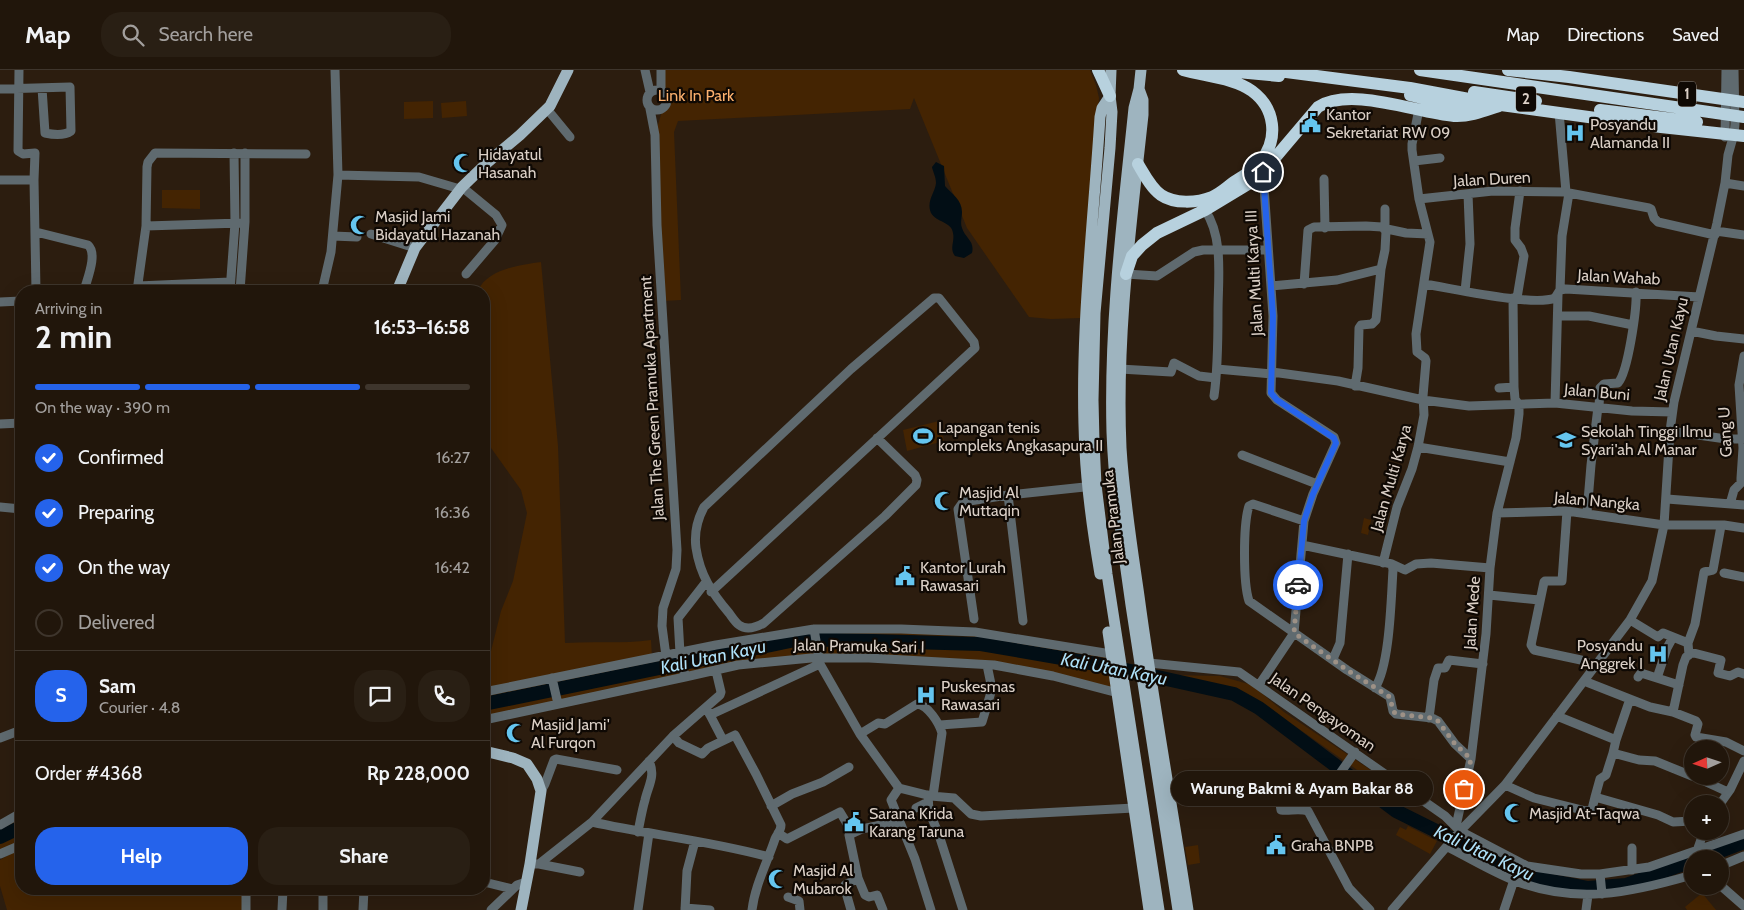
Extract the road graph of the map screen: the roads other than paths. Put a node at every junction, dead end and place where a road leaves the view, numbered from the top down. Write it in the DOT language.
graph roads {
  1 [pos="19,70"];
  2 [pos="335,70"];
  3 [pos="568,70"];
  4 [pos="645,70"];
  5 [pos="660,70"];
  6 [pos="1098,70"];
  7 [pos="1111,70"];
  8 [pos="1141,70"];
  9 [pos="1183,70"];
  10 [pos="1216,70"];
  11 [pos="1270,70"];
  12 [pos="1308,70"];
  13 [pos="1420,70"];
  14 [pos="1508,70"];
  15 [pos="1546,70"];
  16 [pos="1591,70"];
  17 [pos="1726,70"];
  18 [pos="1734,70"];
  19 [pos="1569,77"];
  20 [pos="1611,82"];
  21 [pos="20,88"];
  22 [pos="42,88"];
  23 [pos="0,89"];
  24 [pos="1139,89"];
  25 [pos="662,91"];
  26 [pos="650,92"];
  27 [pos="1110,96"];
  28 [pos="1735,101"];
  29 [pos="1496,104"];
  30 [pos="547,109"];
  31 [pos="1419,109"];
  32 [pos="655,110"];
  33 [pos="1559,112"];
  34 [pos="1744,117"];
  35 [pos="1736,133"];
  36 [pos="570,137"];
  37 [pos="234,153"];
  38 [pos="245,153"];
  39 [pos="306,154"];
  40 [pos="1440,158"];
  41 [pos="1414,161"];
  42 [pos="1138,164"];
  43 [pos="1257,172"];
  44 [pos="338,175"];
  45 [pos="1324,179"];
  46 [pos="0,180"];
  47 [pos="34,180"];
  48 [pos="1726,183"];
  49 [pos="1744,186"];
  50 [pos="462,188"];
  51 [pos="1520,191"];
  52 [pos="1568,193"];
  53 [pos="1468,194"];
  54 [pos="1419,199"];
  55 [pos="1385,209"];
  56 [pos="1206,212"];
  57 [pos="244,222"];
  58 [pos="235,223"];
  59 [pos="146,226"];
  60 [pos="1325,228"];
  61 [pos="1386,230"];
  62 [pos="36,232"];
  63 [pos="1715,233"];
  64 [pos="371,234"];
  65 [pos="1428,234"];
  66 [pos="1744,235"];
  67 [pos="333,236"];
  68 [pos="357,237"];
  69 [pos="415,248"];
  70 [pos="1217,250"];
  71 [pos="1268,250"];
  72 [pos="1127,268"];
  73 [pos="1381,269"];
  74 [pos="466,274"];
  75 [pos="1304,284"];
  76 [pos="1424,284"];
  77 [pos="36,285"];
  78 [pos="85,285"];
  79 [pos="138,285"];
  80 [pos="230,285"];
  81 [pos="240,285"];
  82 [pos="323,285"];
  83 [pos="400,285"];
  84 [pos="1271,286"];
  85 [pos="1116,287"];
  86 [pos="1465,291"];
  87 [pos="1636,292"];
  88 [pos="1559,293"];
  89 [pos="1515,298"];
  90 [pos="1699,298"];
  91 [pos="15,301"];
  92 [pos="0,302"];
  93 [pos="1095,312"];
  94 [pos="1558,316"];
  95 [pos="1085,323"];
  96 [pos="1633,325"];
  97 [pos="1691,330"];
  98 [pos="1744,339"];
  99 [pos="1744,356"];
  100 [pos="1120,369"];
  101 [pos="1272,373"];
  102 [pos="1216,374"];
  103 [pos="1355,386"];
  104 [pos="1499,388"];
  105 [pos="1514,388"];
  106 [pos="1214,396"];
  107 [pos="1423,400"];
  108 [pos="1556,403"];
  109 [pos="1519,404"];
  110 [pos="1598,407"];
  111 [pos="1672,412"];
  112 [pos="15,423"];
  113 [pos="0,424"];
  114 [pos="1670,431"];
  115 [pos="1112,433"];
  116 [pos="877,438"];
  117 [pos="1742,439"];
  118 [pos="1418,447"];
  119 [pos="1122,450"];
  120 [pos="1242,455"];
  121 [pos="1510,462"];
  122 [pos="1317,484"];
  123 [pos="1092,486"];
  124 [pos="1008,494"];
  125 [pos="1667,498"];
  126 [pos="1730,504"];
  127 [pos="1744,505"];
  128 [pos="0,507"];
  129 [pos="15,508"];
  130 [pos="1567,511"];
  131 [pos="1497,513"];
  132 [pos="1587,513"];
  133 [pos="1304,521"];
  134 [pos="1664,524"];
  135 [pos="1723,525"];
  136 [pos="1744,528"];
  137 [pos="1302,545"];
  138 [pos="1348,554"];
  139 [pos="1383,563"];
  140 [pos="1392,564"];
  141 [pos="1490,568"];
  142 [pos="1724,573"];
  143 [pos="1744,577"];
  144 [pos="706,582"];
  145 [pos="711,592"];
  146 [pos="1489,595"];
  147 [pos="1539,600"];
  148 [pos="974,619"];
  149 [pos="1630,620"];
  150 [pos="1023,622"];
  151 [pos="814,630"];
  152 [pos="1294,633"];
  153 [pos="1673,637"];
  154 [pos="1689,647"];
  155 [pos="666,656"];
  156 [pos="681,656"];
  157 [pos="1115,656"];
  158 [pos="1333,659"];
  159 [pos="815,660"];
  160 [pos="1483,664"];
  161 [pos="986,665"];
  162 [pos="1146,666"];
  163 [pos="1595,666"];
  164 [pos="716,671"];
  165 [pos="1118,673"];
  166 [pos="685,674"];
  167 [pos="1744,674"];
  168 [pos="1638,677"];
  169 [pos="1657,678"];
  170 [pos="553,680"];
  171 [pos="1584,681"];
  172 [pos="1259,685"];
  173 [pos="1679,685"];
  174 [pos="1375,688"];
  175 [pos="490,691"];
  176 [pos="1118,693"];
  177 [pos="1630,699"];
  178 [pos="557,703"];
  179 [pos="708,712"];
  180 [pos="1672,712"];
  181 [pos="1557,716"];
  182 [pos="1121,718"];
  183 [pos="1429,718"];
  184 [pos="490,719"];
  185 [pos="940,725"];
  186 [pos="1131,726"];
  187 [pos="15,732"];
  188 [pos="860,734"];
  189 [pos="674,736"];
  190 [pos="0,738"];
  191 [pos="724,740"];
  192 [pos="1616,740"];
  193 [pos="1744,751"];
  194 [pos="490,752"];
  195 [pos="1355,752"];
  196 [pos="1613,753"];
  197 [pos="1471,759"];
  198 [pos="1744,761"];
  199 [pos="649,762"];
  200 [pos="849,767"];
  201 [pos="617,770"];
  202 [pos="1684,773"];
  203 [pos="1505,785"];
  204 [pos="1713,785"];
  205 [pos="899,788"];
  206 [pos="541,791"];
  207 [pos="1728,792"];
  208 [pos="1726,795"];
  209 [pos="1324,796"];
  210 [pos="1595,797"];
  211 [pos="930,798"];
  212 [pos="1280,804"];
  213 [pos="771,806"];
  214 [pos="916,808"];
  215 [pos="1134,808"];
  216 [pos="15,817"];
  217 [pos="2,821"];
  218 [pos="900,821"];
  219 [pos="1684,821"];
  220 [pos="592,822"];
  221 [pos="638,832"];
  222 [pos="852,832"];
  223 [pos="649,833"];
  224 [pos="778,834"];
  225 [pos="1744,834"];
  226 [pos="1454,837"];
  227 [pos="695,841"];
  228 [pos="15,848"];
  229 [pos="1632,848"];
  230 [pos="1700,850"];
  231 [pos="0,854"];
  232 [pos="1684,856"];
  233 [pos="1744,856"];
  234 [pos="769,857"];
  235 [pos="1729,862"];
  236 [pos="535,864"];
  237 [pos="1632,870"];
  238 [pos="580,872"];
  239 [pos="1600,875"];
  240 [pos="1684,877"];
  241 [pos="858,878"];
  242 [pos="1514,880"];
  243 [pos="526,882"];
  244 [pos="490,883"];
  245 [pos="513,889"];
  246 [pos="1180,889"];
  247 [pos="1601,892"];
  248 [pos="1729,893"];
  249 [pos="246,895"];
  250 [pos="282,895"];
  251 [pos="324,895"];
  252 [pos="364,895"];
  253 [pos="1588,895"];
  254 [pos="788,897"];
  255 [pos="1744,906"];
  256 [pos="685,909"];
  257 [pos="246,910"];
  258 [pos="282,910"];
  259 [pos="323,910"];
  260 [pos="363,910"];
  261 [pos="491,910"];
  262 [pos="522,910"];
  263 [pos="638,910"];
  264 [pos="710,910"];
  265 [pos="752,910"];
  266 [pos="800,910"];
  267 [pos="851,910"];
  268 [pos="883,910"];
  269 [pos="931,910"];
  270 [pos="963,910"];
  271 [pos="1149,910"];
  272 [pos="1159,910"];
  273 [pos="1178,910"];
  274 [pos="1188,910"];
  275 [pos="1370,910"];
  276 [pos="1392,910"];
  277 [pos="1504,910"];
  278 [pos="1586,910"];
  1 -- 21 [label="street"];
  2 -- 44 [label="street"];
  3 -- 30 [label="main road"];
  4 -- 26 [label="street"];
  5 -- 25 [label="street"];
  6 -- 27 [label="highway"];
  7 -- 27 [label="main road, Jalan Pramuka"];
  8 -- 24 [label="main road, Jalan Pramuka"];
  9 -- 43 [label="highway"];
  10 -- 29 [label="highway"];
  11 -- 29 [label="highway, 1"];
  12 -- 35 [label="highway, 2"];
  13 -- 34 [label="highway, 2"];
  14 -- 19 [label="highway, 1"];
  15 -- 19 [label="highway"];
  16 -- 20 [label="highway"];
  17 -- 28 [label="street"];
  18 -- 28 [label="street"];
  19 -- 20 [label="highway, 1"];
  20 -- 28 [label="highway, 1"];
  21 -- 22 [label="street"];
  21 -- 23 [label="street"];
  21 -- 47 [label="street"];
  22 -- 22 [label="street"];
  24 -- 42 [label="main road, Jalan Pramuka"];
  24 -- 85 [label="main road, Jalan Pramuka"];
  25 -- 26 [label="street"];
  25 -- 32 [label="street"];
  26 -- 32 [label="street"];
  27 -- 93 [label="main road, Jalan Pramuka"];
  27 -- 95 [label="main road, Jalan Pramuka"];
  28 -- 35 [label="street, Jalan Utan Kayu"];
  29 -- 31 [label="highway"];
  29 -- 33 [label="highway, 1"];
  30 -- 36 [label="street"];
  30 -- 50 [label="main road"];
  31 -- 41 [label="street, Jalan Multi Karya"];
  31 -- 43 [label="highway"];
  32 -- 155 [label="street, Jalan The Green Pramuka Apartment"];
  33 -- 35 [label="highway, 1"];
  33 -- 52 [label="street"];
  35 -- 48 [label="street, Jalan Utan Kayu"];
  37 -- 38 [label="street"];
  37 -- 58 [label="street"];
  37 -- 59 [label="street"];
  38 -- 39 [label="street"];
  38 -- 57 [label="street"];
  40 -- 41 [label="street"];
  41 -- 54 [label="street, Jalan Multi Karya"];
  42 -- 43 [label="highway"];
  42 -- 72 [label="main road, Jalan Pramuka"];
  43 -- 56 [label="highway"];
  43 -- 71 [label="street, Jalan Multi Karya III"];
  44 -- 50 [label="street"];
  44 -- 67 [label="street"];
  45 -- 60 [label="street"];
  46 -- 47 [label="street"];
  47 -- 62 [label="street"];
  48 -- 49 [label="street"];
  48 -- 63 [label="street, Jalan Utan Kayu"];
  50 -- 69 [label="main road"];
  50 -- 74 [label="street"];
  51 -- 52 [label="street, Jalan Duren"];
  51 -- 53 [label="street, Jalan Duren"];
  51 -- 89 [label="street"];
  52 -- 63 [label="street, Jalan Duren"];
  52 -- 88 [label="street"];
  53 -- 54 [label="street, Jalan Duren"];
  53 -- 86 [label="street"];
  54 -- 65 [label="street, Jalan Multi Karya"];
  55 -- 61 [label="street"];
  56 -- 70 [label="street"];
  56 -- 72 [label="highway"];
  57 -- 58 [label="street"];
  57 -- 81 [label="street"];
  58 -- 59 [label="street"];
  58 -- 80 [label="street"];
  59 -- 79 [label="street"];
  60 -- 61 [label="street"];
  60 -- 75 [label="street"];
  61 -- 65 [label="street"];
  61 -- 73 [label="street"];
  62 -- 77 [label="street"];
  62 -- 78 [label="street"];
  63 -- 66 [label="street, Jalan Duren"];
  63 -- 90 [label="street, Jalan Utan Kayu"];
  64 -- 69 [label="street"];
  65 -- 76 [label="street, Jalan Multi Karya"];
  67 -- 68 [label="street"];
  67 -- 82 [label="street"];
  69 -- 83 [label="main road"];
  70 -- 71 [label="street"];
  70 -- 72 [label="street"];
  70 -- 102 [label="street"];
  71 -- 84 [label="street, Jalan Multi Karya III"];
  72 -- 85 [label="main road"];
  72 -- 100 [label="main road, Jalan Pramuka"];
  73 -- 75 [label="street"];
  73 -- 103 [label="street"];
  75 -- 84 [label="street"];
  76 -- 86 [label="street, Jalan Wahab"];
  76 -- 107 [label="street, Jalan Multi Karya"];
  84 -- 101 [label="street, Jalan Multi Karya III"];
  85 -- 115 [label="main road, Jalan Pramuka"];
  86 -- 89 [label="street, Jalan Wahab"];
  87 -- 88 [label="street, Jalan Wahab"];
  87 -- 90 [label="street, Jalan Wahab"];
  87 -- 96 [label="street"];
  88 -- 89 [label="street, Jalan Wahab"];
  88 -- 94 [label="street"];
  89 -- 105 [label="street"];
  90 -- 97 [label="street, Jalan Utan Kayu"];
  91 -- 92 [label="street"];
  93 -- 95 [label="main road"];
  93 -- 123 [label="main road, Jalan Pramuka"];
  94 -- 96 [label="street"];
  94 -- 108 [label="street"];
  95 -- 123 [label="main road, Jalan Pramuka"];
  96 -- 110 [label="street"];
  97 -- 98 [label="street"];
  97 -- 111 [label="street, Jalan Utan Kayu"];
  99 -- 117 [label="street, Gang U"];
  100 -- 102 [label="street, Jalan Buni"];
  100 -- 119 [label="main road, Jalan Pramuka"];
  101 -- 102 [label="street, Jalan Buni"];
  101 -- 103 [label="street, Jalan Buni"];
  101 -- 122 [label="street, Jalan Multi Karya III"];
  102 -- 106 [label="street"];
  103 -- 107 [label="street, Jalan Buni"];
  104 -- 105 [label="street"];
  105 -- 109 [label="street"];
  107 -- 109 [label="street, Jalan Buni"];
  107 -- 118 [label="street, Jalan Multi Karya"];
  108 -- 109 [label="street, Jalan Buni"];
  108 -- 110 [label="street, Jalan Buni"];
  109 -- 121 [label="street, Jalan Mede"];
  110 -- 111 [label="street, Jalan Buni"];
  110 -- 132 [label="street"];
  111 -- 114 [label="street, Jalan Utan Kayu"];
  112 -- 113 [label="street"];
  114 -- 117 [label="street"];
  114 -- 125 [label="street, Jalan Utan Kayu"];
  115 -- 119 [label="main road"];
  115 -- 162 [label="main road, Jalan Pramuka"];
  116 -- 144 [label="street"];
  116 -- 145 [label="street"];
  116 -- 145 [label="street"];
  117 -- 126 [label="street, Gang U"];
  118 -- 121 [label="street"];
  118 -- 139 [label="street, Jalan Multi Karya"];
  119 -- 162 [label="main road, Jalan Pramuka"];
  120 -- 122 [label="street"];
  121 -- 131 [label="street, Jalan Mede"];
  122 -- 133 [label="street"];
  123 -- 124 [label="street"];
  123 -- 157 [label="main road, Jalan Pramuka"];
  124 -- 148 [label="street"];
  124 -- 150 [label="street"];
  125 -- 126 [label="street"];
  125 -- 134 [label="street, Jalan Utan Kayu"];
  126 -- 127 [label="street"];
  128 -- 129 [label="street"];
  130 -- 131 [label="street, Jalan Nangka"];
  130 -- 132 [label="street, Jalan Nangka"];
  130 -- 147 [label="street"];
  131 -- 141 [label="street, Jalan Mede"];
  132 -- 134 [label="street, Jalan Nangka"];
  133 -- 137 [label="street"];
  133 -- 152 [label="street"];
  134 -- 135 [label="street, Jalan Nangka"];
  134 -- 149 [label="street, Jalan Utan Kayu"];
  135 -- 136 [label="street, Jalan Nangka"];
  135 -- 154 [label="street"];
  137 -- 138 [label="street"];
  137 -- 152 [label="street"];
  138 -- 139 [label="street"];
  138 -- 158 [label="street"];
  139 -- 140 [label="street"];
  140 -- 141 [label="street"];
  140 -- 174 [label="street"];
  141 -- 146 [label="street, Jalan Mede"];
  142 -- 143 [label="street"];
  144 -- 145 [label="street"];
  144 -- 156 [label="street"];
  146 -- 147 [label="street"];
  146 -- 160 [label="street, Jalan Mede"];
  147 -- 163 [label="street"];
  149 -- 153 [label="street"];
  149 -- 163 [label="street, Jalan Utan Kayu"];
  151 -- 156 [label="street, Jalan Pramuka Sari I"];
  151 -- 157 [label="street, Jalan Pramuka Sari I"];
  151 -- 159 [label="street"];
  152 -- 158 [label="street"];
  152 -- 172 [label="street"];
  153 -- 154 [label="street"];
  153 -- 169 [label="street"];
  154 -- 167 [label="street"];
  154 -- 173 [label="street"];
  155 -- 156 [label="street, Jalan Pramuka Sari I"];
  155 -- 170 [label="street, Jalan Pramuka Sari I"];
  156 -- 166 [label="street"];
  157 -- 165 [label="main road, Jalan Pramuka"];
  158 -- 174 [label="street"];
  159 -- 161 [label="street, Jalan Pramuka Sari I"];
  159 -- 164 [label="street, Jalan Pramuka Sari I"];
  159 -- 179 [label="street"];
  159 -- 188 [label="street"];
  160 -- 183 [label="street"];
  160 -- 197 [label="street, Jalan Mede"];
  161 -- 176 [label="street, Jalan Pramuka Sari I"];
  161 -- 185 [label="street"];
  162 -- 172 [label="street, Jalan Pengayoman"];
  162 -- 246 [label="main road, Jalan Pramuka"];
  163 -- 171 [label="street, Jalan Utan Kayu"];
  164 -- 166 [label="street, Jalan Pramuka Sari I"];
  164 -- 179 [label="street"];
  165 -- 176 [label="main road, Jalan Pramuka"];
  165 -- 186 [label="main road, Jalan Pramuka"];
  166 -- 178 [label="street, Jalan Pramuka Sari I"];
  168 -- 169 [label="street"];
  169 -- 173 [label="street"];
  170 -- 175 [label="street, Jalan Pramuka Sari I"];
  170 -- 178 [label="street"];
  171 -- 177 [label="street"];
  171 -- 181 [label="street, Jalan Utan Kayu"];
  172 -- 195 [label="street, Jalan Pengayoman"];
  173 -- 180 [label="street"];
  174 -- 183 [label="street"];
  176 -- 182 [label="main road, Jalan Pramuka"];
  177 -- 180 [label="street"];
  177 -- 192 [label="street"];
  178 -- 184 [label="street, Jalan Pramuka Sari I"];
  179 -- 189 [label="street"];
  179 -- 191 [label="street"];
  180 -- 193 [label="street"];
  181 -- 192 [label="street"];
  181 -- 203 [label="street, Jalan Utan Kayu"];
  182 -- 186 [label="main road"];
  182 -- 215 [label="main road, Jalan Pramuka"];
  183 -- 197 [label="street"];
  185 -- 188 [label="street"];
  185 -- 211 [label="street"];
  186 -- 272 [label="main road, Jalan Pramuka"];
  187 -- 190 [label="street"];
  188 -- 205 [label="street"];
  189 -- 191 [label="street"];
  189 -- 199 [label="street"];
  191 -- 213 [label="street"];
  192 -- 196 [label="street"];
  194 -- 206 [label="main road"];
  195 -- 209 [label="street"];
  195 -- 226 [label="street, Jalan Pengayoman"];
  196 -- 202 [label="street"];
  196 -- 210 [label="street"];
  197 -- 226 [label="street, Jalan Mede"];
  198 -- 207 [label="street"];
  199 -- 220 [label="street"];
  199 -- 221 [label="street"];
  200 -- 213 [label="street"];
  201 -- 206 [label="street"];
  203 -- 210 [label="street"];
  203 -- 226 [label="street, Jalan Utan Kayu"];
  204 -- 207 [label="street"];
  205 -- 211 [label="street"];
  205 -- 218 [label="street"];
  206 -- 236 [label="main road"];
  207 -- 208 [label="street"];
  210 -- 219 [label="street"];
  211 -- 214 [label="street"];
  211 -- 215 [label="street"];
  211 -- 270 [label="street"];
  212 -- 275 [label="street"];
  213 -- 224 [label="street"];
  215 -- 271 [label="main road, Jalan Pramuka"];
  216 -- 217 [label="street"];
  218 -- 222 [label="street"];
  218 -- 269 [label="street"];
  220 -- 221 [label="street"];
  220 -- 236 [label="street"];
  221 -- 223 [label="street"];
  222 -- 224 [label="street"];
  222 -- 241 [label="street"];
  223 -- 227 [label="street"];
  223 -- 263 [label="street"];
  224 -- 234 [label="street"];
  225 -- 230 [label="street"];
  226 -- 239 [label="street"];
  226 -- 242 [label="street"];
  226 -- 276 [label="street, Jalan Utan Kayu"];
  227 -- 234 [label="street"];
  227 -- 256 [label="street"];
  228 -- 231 [label="street"];
  229 -- 237 [label="street"];
  232 -- 237 [label="street"];
  233 -- 235 [label="street"];
  234 -- 265 [label="street"];
  236 -- 238 [label="street"];
  236 -- 243 [label="main road"];
  237 -- 239 [label="street"];
  239 -- 247 [label="street"];
  240 -- 247 [label="street"];
  241 -- 267 [label="street"];
  241 -- 268 [label="street"];
  242 -- 253 [label="street"];
  242 -- 277 [label="street"];
  243 -- 245 [label="street"];
  243 -- 262 [label="main road"];
  244 -- 245 [label="street"];
  245 -- 261 [label="street"];
  246 -- 273 [label="main road, Jalan Pramuka"];
  246 -- 274 [label="main road, Jalan Pramuka"];
  247 -- 253 [label="street"];
  248 -- 255 [label="street"];
  249 -- 257 [label="street"];
  250 -- 258 [label="street"];
  251 -- 259 [label="street"];
  252 -- 260 [label="street"];
  253 -- 278 [label="street"];
  254 -- 266 [label="street"];
  256 -- 264 [label="street"];
}
